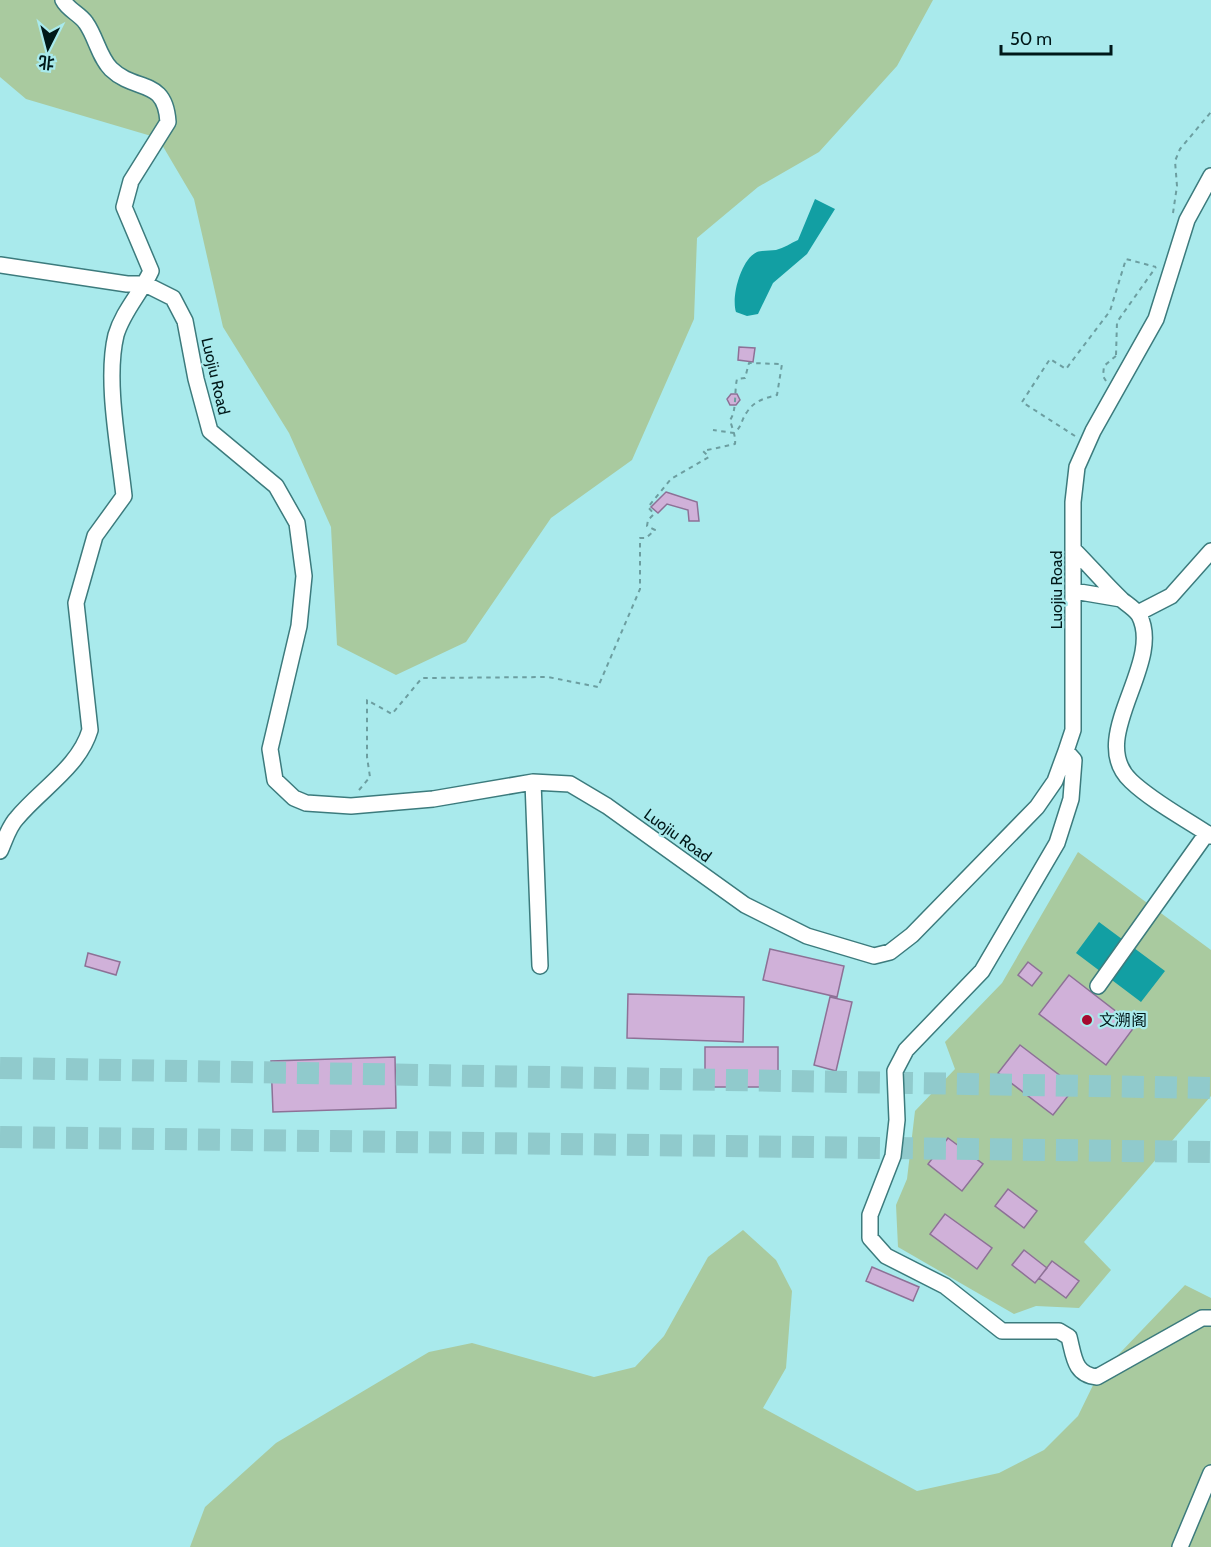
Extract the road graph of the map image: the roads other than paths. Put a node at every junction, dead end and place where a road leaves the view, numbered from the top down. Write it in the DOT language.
graph roads {
  1 [pos="63,0"];
  2 [pos="1211,176"];
  3 [pos="0,265"];
  4 [pos="145,284"];
  5 [pos="1074,550"];
  6 [pos="1211,551"];
  7 [pos="1074,591"];
  8 [pos="1121,599"];
  9 [pos="1138,613"];
  10 [pos="1066,751"];
  11 [pos="533,782"];
  12 [pos="1209,834"];
  13 [pos="0,851"];
  14 [pos="540,966"];
  15 [pos="1100,983"];
  16 [pos="1211,1318"];
  17 [pos="1211,1473"];
  18 [pos="1180,1547"];
  1 -- 4 [label="street"];
  2 -- 5 [label="street, Luojiu Road"];
  3 -- 4 [label="street, Luojiu Road"];
  4 -- 11 [label="street, Luojiu Road"];
  4 -- 13 [label="street"];
  5 -- 7 [label="street, Luojiu Road"];
  5 -- 8 [label="street"];
  6 -- 9 [label="street"];
  7 -- 8 [label="street"];
  7 -- 10 [label="street, Luojiu Road"];
  8 -- 9 [label="street"];
  9 -- 12 [label="street"];
  10 -- 11 [label="street, Luojiu Road"];
  10 -- 16 [label="street"];
  11 -- 14 [label="street"];
  12 -- 15 [label="street"];
  17 -- 18 [label="street"];
}
